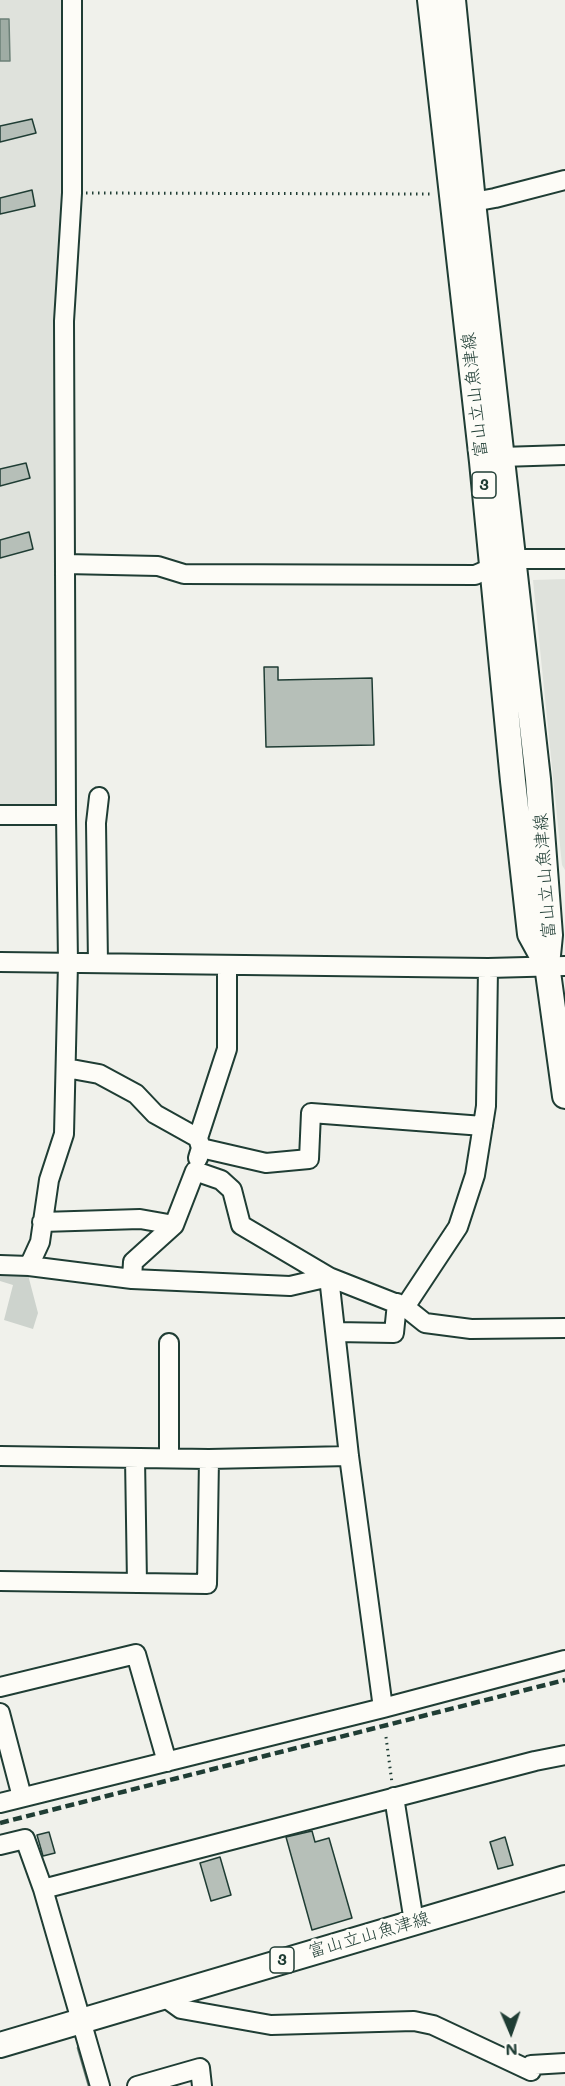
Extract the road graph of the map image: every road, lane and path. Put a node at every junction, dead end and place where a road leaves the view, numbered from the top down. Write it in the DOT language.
graph roads {
  1 [pos="72,0"];
  2 [pos="430,0"];
  3 [pos="453,0"];
  4 [pos="565,180"];
  5 [pos="72,193"];
  6 [pos="463,198"];
  7 [pos="565,455"];
  8 [pos="501,457"];
  9 [pos="565,559"];
  10 [pos="502,563"];
  11 [pos="66,564"];
  12 [pos="99,797"];
  13 [pos="0,815"];
  14 [pos="66,815"];
  15 [pos="0,962"];
  16 [pos="68,963"];
  17 [pos="98,963"];
  18 [pos="227,965"];
  19 [pos="556,966"];
  20 [pos="488,969"];
  21 [pos="66,1068"];
  22 [pos="565,1096"];
  23 [pos="483,1126"];
  24 [pos="200,1143"];
  25 [pos="195,1171"];
  26 [pos="42,1222"];
  27 [pos="174,1225"];
  28 [pos="0,1264"];
  29 [pos="29,1266"];
  30 [pos="329,1277"];
  31 [pos="132,1279"];
  32 [pos="401,1305"];
  33 [pos="565,1328"];
  34 [pos="336,1332"];
  35 [pos="169,1343"];
  36 [pos="0,1456"];
  37 [pos="349,1456"];
  38 [pos="135,1458"];
  39 [pos="170,1458"];
  40 [pos="209,1459"];
  41 [pos="0,1581"];
  42 [pos="136,1583"];
  43 [pos="565,1660"];
  44 [pos="0,1688"];
  45 [pos="383,1708"];
  46 [pos="0,1713"];
  47 [pos="386,1737"];
  48 [pos="565,1755"];
  49 [pos="167,1762"];
  50 [pos="22,1797"];
  51 [pos="394,1797"];
  52 [pos="0,1803"];
  53 [pos="0,1845"];
  54 [pos="565,1878"];
  55 [pos="43,1889"];
  56 [pos="414,1922"];
  57 [pos="163,1996"];
  58 [pos="81,2021"];
  59 [pos="0,2045"];
  60 [pos="565,2063"];
  61 [pos="529,2078"];
  62 [pos="100,2086"];
  63 [pos="137,2086"];
  64 [pos="202,2086"];
  1 -- 5 [label="street"];
  2 -- 6 [label="main road, 富山立山魚津線 / 3"];
  3 -- 6 [label="main road, 富山立山魚津線 / 3"];
  4 -- 6 [label="street"];
  5 -- 6 [label="path"];
  5 -- 11 [label="street"];
  6 -- 8 [label="main road, 富山立山魚津線 / 3"];
  6 -- 10 [label="main road, 富山立山魚津線 / 3"];
  7 -- 8 [label="street"];
  8 -- 10 [label="main road, 富山立山魚津線 / 3"];
  9 -- 10 [label="street"];
  10 -- 11 [label="street"];
  10 -- 19 [label="main road, 富山立山魚津線 / 3"];
  11 -- 14 [label="street"];
  12 -- 17 [label="street"];
  13 -- 14 [label="street"];
  14 -- 16 [label="street"];
  15 -- 16 [label="street"];
  16 -- 17 [label="street"];
  16 -- 21 [label="street"];
  17 -- 18 [label="street"];
  18 -- 20 [label="street"];
  18 -- 24 [label="street"];
  19 -- 20 [label="street"];
  19 -- 22 [label="main road, 富山立山魚津線 / 3"];
  20 -- 23 [label="street"];
  21 -- 24 [label="street"];
  21 -- 26 [label="street"];
  23 -- 24 [label="street"];
  23 -- 32 [label="street"];
  24 -- 25 [label="street"];
  25 -- 27 [label="street"];
  25 -- 30 [label="street"];
  26 -- 27 [label="street"];
  26 -- 29 [label="street"];
  27 -- 31 [label="street"];
  28 -- 29 [label="street"];
  29 -- 31 [label="street"];
  30 -- 31 [label="street"];
  30 -- 32 [label="street"];
  30 -- 34 [label="street"];
  32 -- 33 [label="street"];
  32 -- 34 [label="street"];
  34 -- 37 [label="street"];
  35 -- 39 [label="street"];
  36 -- 38 [label="street"];
  37 -- 40 [label="street"];
  37 -- 45 [label="street"];
  38 -- 39 [label="street"];
  38 -- 42 [label="street"];
  39 -- 40 [label="street"];
  40 -- 42 [label="street"];
  41 -- 42 [label="street"];
  43 -- 45 [label="street"];
  44 -- 49 [label="street"];
  45 -- 49 [label="street"];
  46 -- 50 [label="street"];
  47 -- 51 [label="path"];
  48 -- 51 [label="street"];
  49 -- 50 [label="street"];
  50 -- 52 [label="street"];
  51 -- 55 [label="street"];
  51 -- 56 [label="street"];
  53 -- 55 [label="street"];
  54 -- 56 [label="main road, 富山立山魚津線 / 3"];
  55 -- 58 [label="street"];
  56 -- 57 [label="main road, 富山立山魚津線 / 3"];
  57 -- 58 [label="main road, 富山立山魚津線 / 3"];
  57 -- 61 [label="street"];
  58 -- 59 [label="main road, 富山立山魚津線 / 3"];
  58 -- 62 [label="street"];
  60 -- 61 [label="street"];
  63 -- 64 [label="street"];
}
